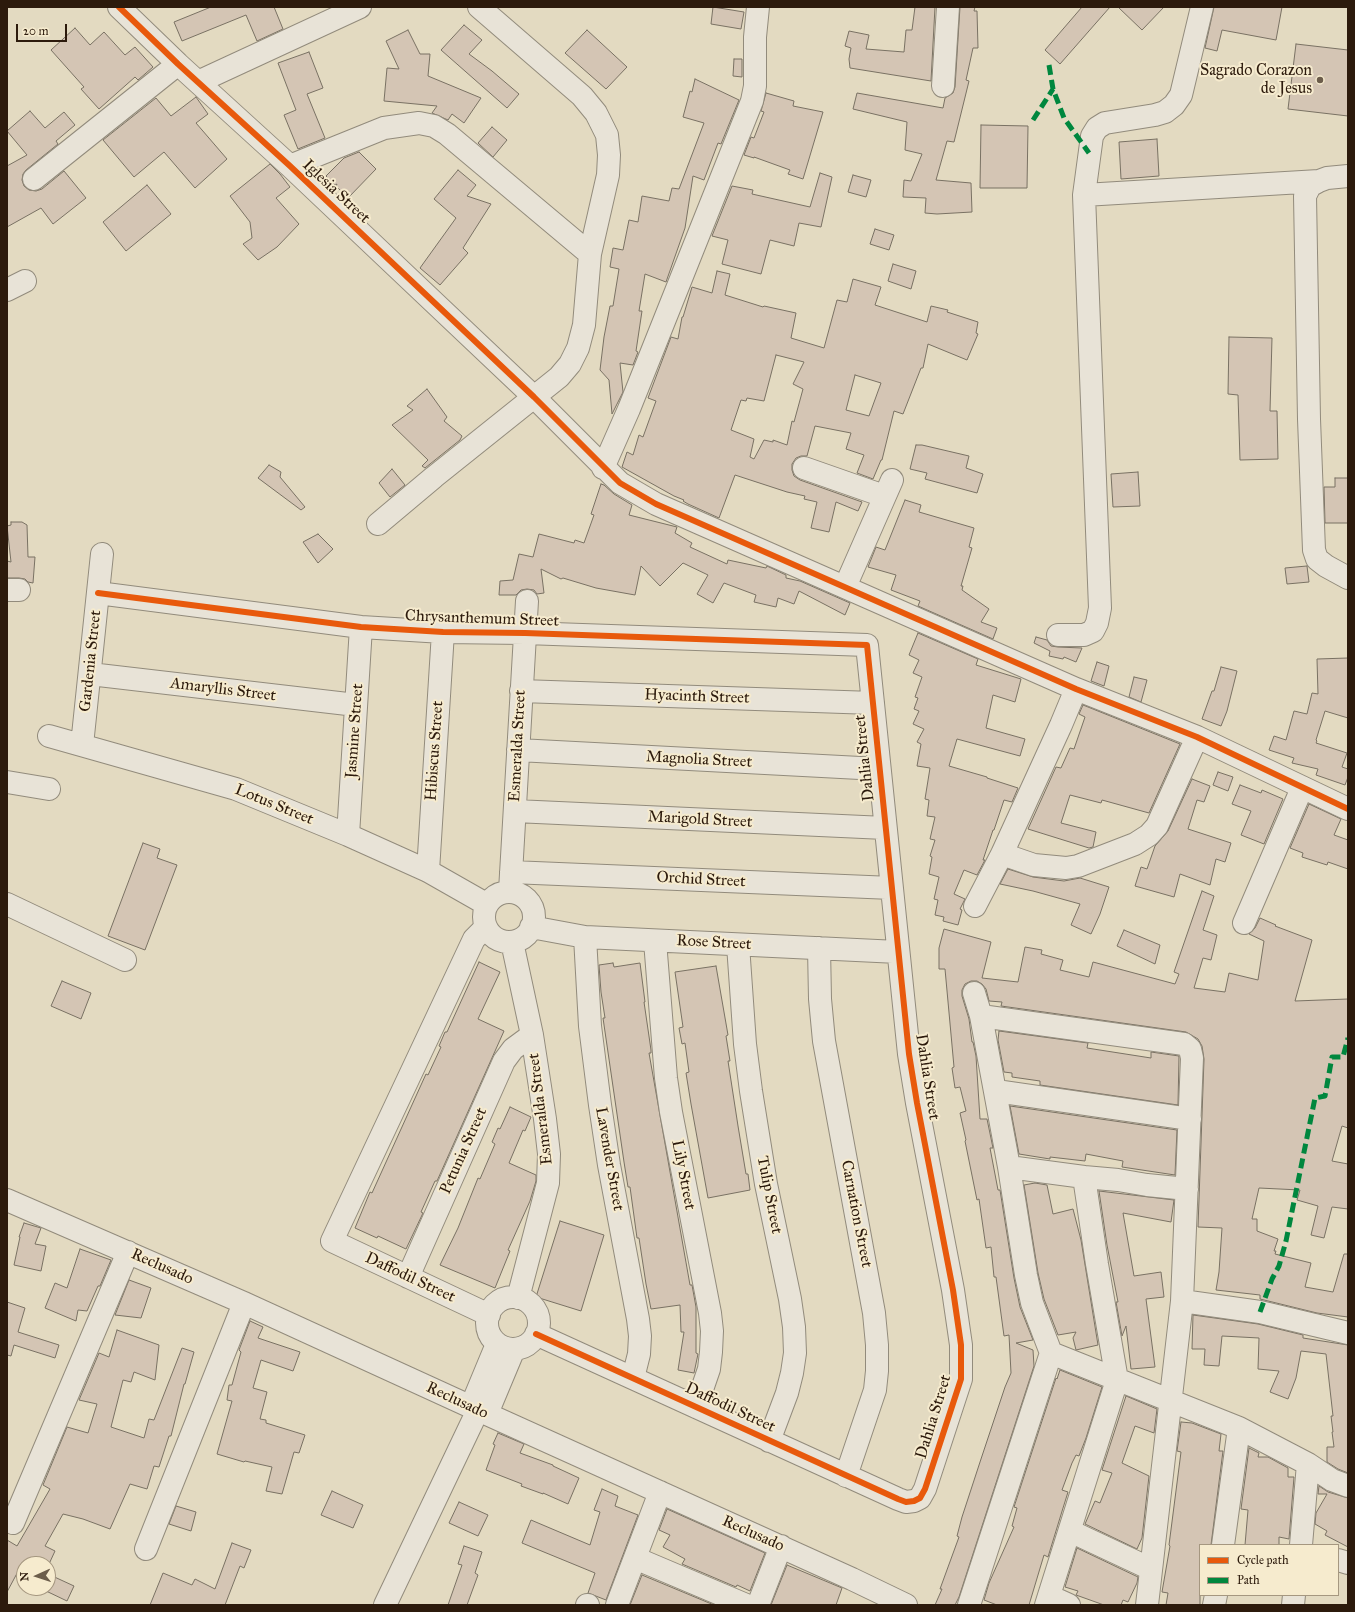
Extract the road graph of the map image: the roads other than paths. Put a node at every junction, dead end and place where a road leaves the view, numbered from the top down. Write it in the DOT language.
graph roads {
  1 [pos="119,7"];
  2 [pos="360,7"];
  3 [pos="479,7"];
  4 [pos="758,7"];
  5 [pos="948,7"];
  6 [pos="1202,7"];
  7 [pos="178,64"];
  8 [pos="198,82"];
  9 [pos="943,86"];
  10 [pos="290,166"];
  11 [pos="1348,176"];
  12 [pos="34,179"];
  13 [pos="1319,181"];
  14 [pos="1084,195"];
  15 [pos="590,254"];
  16 [pos="534,397"];
  17 [pos="603,468"];
  18 [pos="804,468"];
  19 [pos="378,524"];
  20 [pos="102,554"];
  21 [pos="1348,578"];
  22 [pos="845,587"];
  23 [pos="98,593"];
  24 [pos="527,601"];
  25 [pos="361,628"];
  26 [pos="443,632"];
  27 [pos="525,633"];
  28 [pos="1058,635"];
  29 [pos="867,645"];
  30 [pos="90,674"];
  31 [pos="1076,689"];
  32 [pos="522,691"];
  33 [pos="873,703"];
  34 [pos="356,705"];
  35 [pos="49,736"];
  36 [pos="1197,737"];
  37 [pos="82,745"];
  38 [pos="518,750"];
  39 [pos="879,769"];
  40 [pos="7,782"];
  41 [pos="1302,788"];
  42 [pos="49,789"];
  43 [pos="1348,809"];
  44 [pos="515,811"];
  45 [pos="885,828"];
  46 [pos="348,835"];
  47 [pos="1002,854"];
  48 [pos="428,870"];
  49 [pos="511,882"];
  50 [pos="892,888"];
  51 [pos="7,904"];
  52 [pos="486,904"];
  53 [pos="975,906"];
  54 [pos="1244,922"];
  55 [pos="486,927"];
  56 [pos="531,927"];
  57 [pos="584,938"];
  58 [pos="655,941"];
  59 [pos="512,942"];
  60 [pos="738,945"];
  61 [pos="819,948"];
  62 [pos="898,952"];
  63 [pos="125,960"];
  64 [pos="974,993"];
  65 [pos="981,1016"];
  66 [pos="532,1035"];
  67 [pos="996,1091"];
  68 [pos="1190,1119"];
  69 [pos="1009,1166"];
  70 [pos="1084,1177"];
  71 [pos="1187,1188"];
  72 [pos="9,1208"];
  73 [pos="128,1252"];
  74 [pos="408,1277"];
  75 [pos="518,1298"];
  76 [pos="1182,1301"];
  77 [pos="244,1303"];
  78 [pos="489,1314"];
  79 [pos="1348,1333"];
  80 [pos="536,1334"];
  81 [pos="506,1347"];
  82 [pos="1051,1353"];
  83 [pos="633,1378"];
  84 [pos="1117,1380"];
  85 [pos="1170,1401"];
  86 [pos="696,1407"];
  87 [pos="478,1410"];
  88 [pos="1239,1428"];
  89 [pos="769,1441"];
  90 [pos="1308,1464"];
  91 [pos="846,1476"];
  92 [pos="1348,1486"];
  93 [pos="660,1492"];
  94 [pos="914,1501"];
  95 [pos="13,1523"];
  96 [pos="1070,1532"];
  97 [pos="1223,1544"];
  98 [pos="1301,1544"];
  99 [pos="780,1546"];
  100 [pos="146,1549"];
  101 [pos="635,1558"];
  102 [pos="1151,1569"];
  103 [pos="1048,1601"];
  104 [pos="385,1605"];
  105 [pos="617,1605"];
  106 [pos="746,1605"];
  107 [pos="758,1605"];
  108 [pos="906,1605"];
  109 [pos="969,1605"];
  110 [pos="1069,1605"];
  111 [pos="1147,1605"];
  1 -- 7 [label="street, Iglesia Street"];
  2 -- 8 [label="street"];
  3 -- 15 [label="street"];
  4 -- 17 [label="street"];
  5 -- 9 [label="street"];
  6 -- 14 [label="street"];
  7 -- 8 [label="street, Iglesia Street"];
  7 -- 12 [label="street"];
  8 -- 10 [label="street, Iglesia Street"];
  10 -- 15 [label="street"];
  10 -- 16 [label="street, Iglesia Street"];
  11 -- 13 [label="street"];
  13 -- 14 [label="street"];
  13 -- 21 [label="street"];
  14 -- 28 [label="street"];
  15 -- 16 [label="street"];
  16 -- 17 [label="street, Iglesia Street"];
  16 -- 19 [label="street"];
  17 -- 22 [label="street, Iglesia Street"];
  18 -- 22 [label="street"];
  20 -- 23 [label="street, Gardenia Street"];
  22 -- 31 [label="street, Iglesia Street"];
  23 -- 25 [label="street, Chrysanthemum Street"];
  23 -- 30 [label="street, Gardenia Street"];
  24 -- 27 [label="street, Esmeralda Street"];
  25 -- 26 [label="street, Chrysanthemum Street"];
  25 -- 34 [label="street, Jasmine Street"];
  26 -- 27 [label="street, Chrysanthemum Street"];
  26 -- 48 [label="street, Hibiscus Street"];
  27 -- 29 [label="street, Chrysanthemum Street"];
  27 -- 32 [label="street, Esmeralda Street"];
  29 -- 33 [label="street, Dahlia Street"];
  30 -- 34 [label="street, Amaryllis Street"];
  30 -- 37 [label="street, Gardenia Street"];
  31 -- 36 [label="street, Iglesia Street"];
  31 -- 47 [label="street"];
  32 -- 33 [label="street, Hyacinth Street"];
  32 -- 38 [label="street, Esmeralda Street"];
  33 -- 39 [label="street, Dahlia Street"];
  34 -- 46 [label="street, Jasmine Street"];
  35 -- 37 [label="street, Lotus Street"];
  36 -- 41 [label="street, Iglesia Street"];
  36 -- 47 [label="street"];
  37 -- 46 [label="street, Lotus Street"];
  38 -- 39 [label="street, Magnolia Street"];
  38 -- 44 [label="street, Esmeralda Street"];
  39 -- 45 [label="street, Dahlia Street"];
  40 -- 42 [label="street"];
  41 -- 43 [label="street, Iglesia Street"];
  41 -- 54 [label="street"];
  44 -- 45 [label="street, Marigold Street"];
  44 -- 49 [label="street, Esmeralda Street"];
  45 -- 50 [label="street, Dahlia Street"];
  46 -- 48 [label="street, Lotus Street"];
  47 -- 53 [label="street"];
  48 -- 52 [label="street, Lotus Street"];
  49 -- 50 [label="street, Orchid Street"];
  49 -- 52 [label="street"];
  49 -- 56 [label="street"];
  50 -- 62 [label="street, Dahlia Street"];
  51 -- 63 [label="street"];
  52 -- 55 [label="street"];
  55 -- 59 [label="street"];
  55 -- 74 [label="street, Daffodil Street"];
  56 -- 57 [label="street, Rose Street"];
  56 -- 59 [label="street"];
  57 -- 58 [label="street, Rose Street"];
  57 -- 83 [label="street, Lavender Street"];
  58 -- 60 [label="street, Rose Street"];
  58 -- 86 [label="street, Lily Street"];
  59 -- 66 [label="street, Esmeralda Street"];
  60 -- 61 [label="street, Rose Street"];
  60 -- 89 [label="street, Tulip Street"];
  61 -- 62 [label="street, Rose Street"];
  61 -- 91 [label="street, Carnation Street"];
  62 -- 94 [label="street, Dahlia Street"];
  64 -- 65 [label="street"];
  65 -- 67 [label="street"];
  65 -- 68 [label="street"];
  66 -- 74 [label="street, Petunia Street"];
  66 -- 75 [label="street, Esmeralda Street"];
  67 -- 68 [label="street"];
  67 -- 69 [label="street"];
  68 -- 71 [label="street"];
  69 -- 70 [label="street"];
  69 -- 82 [label="street"];
  70 -- 71 [label="street"];
  70 -- 84 [label="street"];
  71 -- 76 [label="street"];
  72 -- 73 [label="street, Reclusado"];
  73 -- 77 [label="street, Reclusado"];
  73 -- 95 [label="street"];
  74 -- 78 [label="street, Daffodil Street"];
  75 -- 78 [label="street"];
  75 -- 80 [label="street"];
  76 -- 79 [label="street"];
  76 -- 85 [label="street"];
  77 -- 87 [label="street, Reclusado"];
  77 -- 100 [label="street"];
  78 -- 81 [label="street"];
  80 -- 81 [label="street"];
  80 -- 83 [label="street, Daffodil Street"];
  81 -- 87 [label="street"];
  82 -- 84 [label="street"];
  82 -- 109 [label="street"];
  83 -- 86 [label="street, Daffodil Street"];
  84 -- 85 [label="street"];
  84 -- 96 [label="street"];
  85 -- 88 [label="street"];
  85 -- 102 [label="street"];
  86 -- 89 [label="street, Daffodil Street"];
  87 -- 93 [label="street, Reclusado"];
  87 -- 104 [label="street"];
  88 -- 90 [label="street"];
  88 -- 97 [label="street"];
  89 -- 91 [label="street, Daffodil Street"];
  90 -- 92 [label="street"];
  90 -- 98 [label="street"];
  91 -- 94 [label="street, Daffodil Street"];
  93 -- 99 [label="street, Reclusado"];
  93 -- 101 [label="street"];
  96 -- 102 [label="street"];
  96 -- 103 [label="street"];
  99 -- 107 [label="street"];
  99 -- 108 [label="street, Reclusado"];
  101 -- 105 [label="street"];
  101 -- 106 [label="street"];
  102 -- 111 [label="street"];
  103 -- 110 [label="street"];
}
